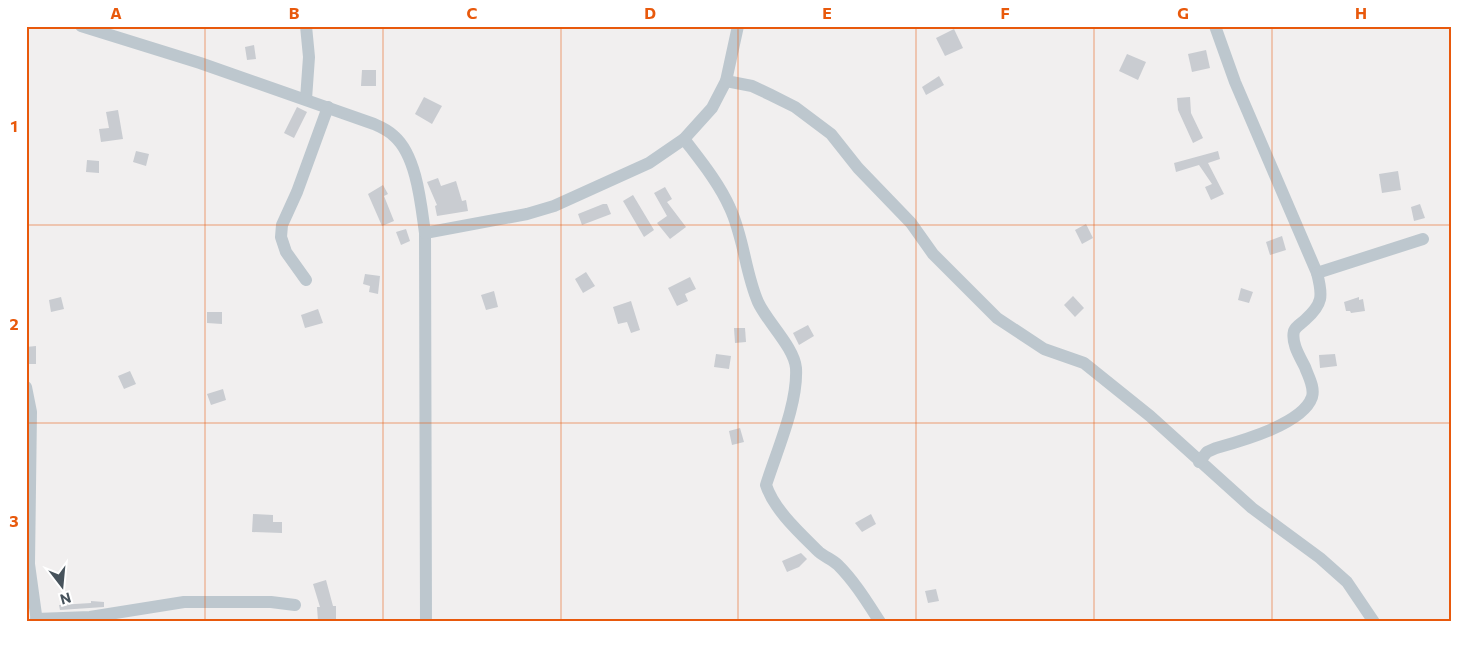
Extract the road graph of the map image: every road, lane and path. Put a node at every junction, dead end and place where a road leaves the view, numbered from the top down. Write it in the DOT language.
graph roads {
  1 [pos="82,26"];
  2 [pos="306,26"];
  3 [pos="738,26"];
  4 [pos="1215,26"];
  5 [pos="726,81"];
  6 [pos="306,99"];
  7 [pos="328,107"];
  8 [pos="684,139"];
  9 [pos="425,233"];
  10 [pos="1422,240"];
  11 [pos="1317,273"];
  12 [pos="306,280"];
  13 [pos="26,387"];
  14 [pos="1199,462"];
  15 [pos="295,605"];
  16 [pos="36,620"];
  17 [pos="426,622"];
  18 [pos="880,622"];
  19 [pos="1374,622"];
  1 -- 6 [label="street"];
  2 -- 6 [label="street"];
  3 -- 5 [label="street"];
  4 -- 11 [label="street"];
  5 -- 8 [label="street"];
  5 -- 14 [label="street"];
  6 -- 7 [label="street"];
  7 -- 9 [label="street"];
  7 -- 12 [label="street"];
  8 -- 9 [label="street"];
  8 -- 18 [label="street"];
  9 -- 17 [label="street"];
  10 -- 11 [label="street"];
  11 -- 14 [label="street"];
  13 -- 16 [label="street"];
  14 -- 19 [label="street"];
  15 -- 16 [label="street"];
}
